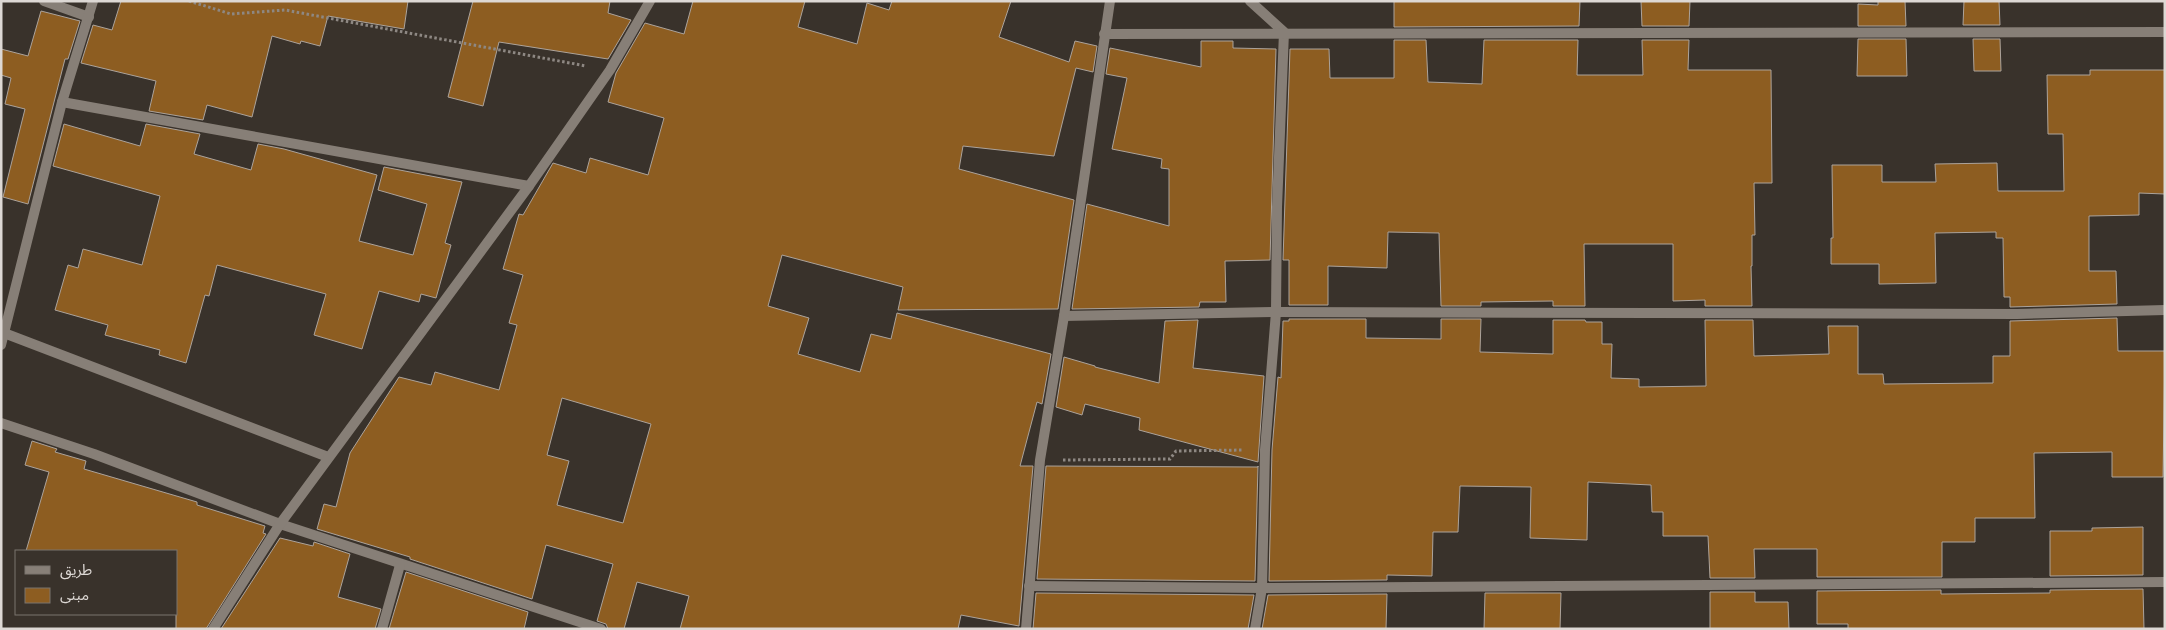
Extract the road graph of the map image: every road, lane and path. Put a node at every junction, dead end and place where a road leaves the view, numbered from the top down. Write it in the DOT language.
graph roads {
  1 [pos="44,1"];
  2 [pos="93,1"];
  3 [pos="189,1"];
  4 [pos="650,1"];
  5 [pos="1110,1"];
  6 [pos="1250,1"];
  7 [pos="89,17"];
  8 [pos="1284,32"];
  9 [pos="2165,32"];
  10 [pos="1104,34"];
  11 [pos="610,70"];
  12 [pos="62,102"];
  13 [pos="529,186"];
  14 [pos="2165,310"];
  15 [pos="1276,312"];
  16 [pos="1064,316"];
  17 [pos="4,333"];
  18 [pos="1,345"];
  19 [pos="1,423"];
  20 [pos="1265,450"];
  21 [pos="328,457"];
  22 [pos="1040,460"];
  23 [pos="280,524"];
  24 [pos="400,564"];
  25 [pos="2165,582"];
  26 [pos="1029,586"];
  27 [pos="1262,588"];
  28 [pos="213,629"];
  29 [pos="382,629"];
  30 [pos="601,629"];
  31 [pos="1026,629"];
  32 [pos="1255,629"];
  1 -- 7 [label="street"];
  2 -- 7 [label="street"];
  3 -- 11 [label="path"];
  4 -- 11 [label="street"];
  5 -- 10 [label="street"];
  6 -- 8 [label="street"];
  7 -- 12 [label="street"];
  8 -- 9 [label="street"];
  8 -- 10 [label="street"];
  8 -- 15 [label="street"];
  10 -- 16 [label="street"];
  11 -- 13 [label="street"];
  12 -- 13 [label="street"];
  12 -- 17 [label="street"];
  13 -- 21 [label="street"];
  14 -- 15 [label="street"];
  15 -- 16 [label="street"];
  15 -- 20 [label="street"];
  16 -- 22 [label="street"];
  17 -- 18 [label="street"];
  17 -- 21 [label="street"];
  19 -- 23 [label="street"];
  20 -- 22 [label="path"];
  20 -- 27 [label="street"];
  21 -- 23 [label="street"];
  22 -- 26 [label="street"];
  23 -- 24 [label="street"];
  23 -- 28 [label="street"];
  24 -- 29 [label="street"];
  24 -- 30 [label="street"];
  25 -- 27 [label="street"];
  26 -- 27 [label="street"];
  26 -- 31 [label="street"];
  27 -- 32 [label="street"];
}
